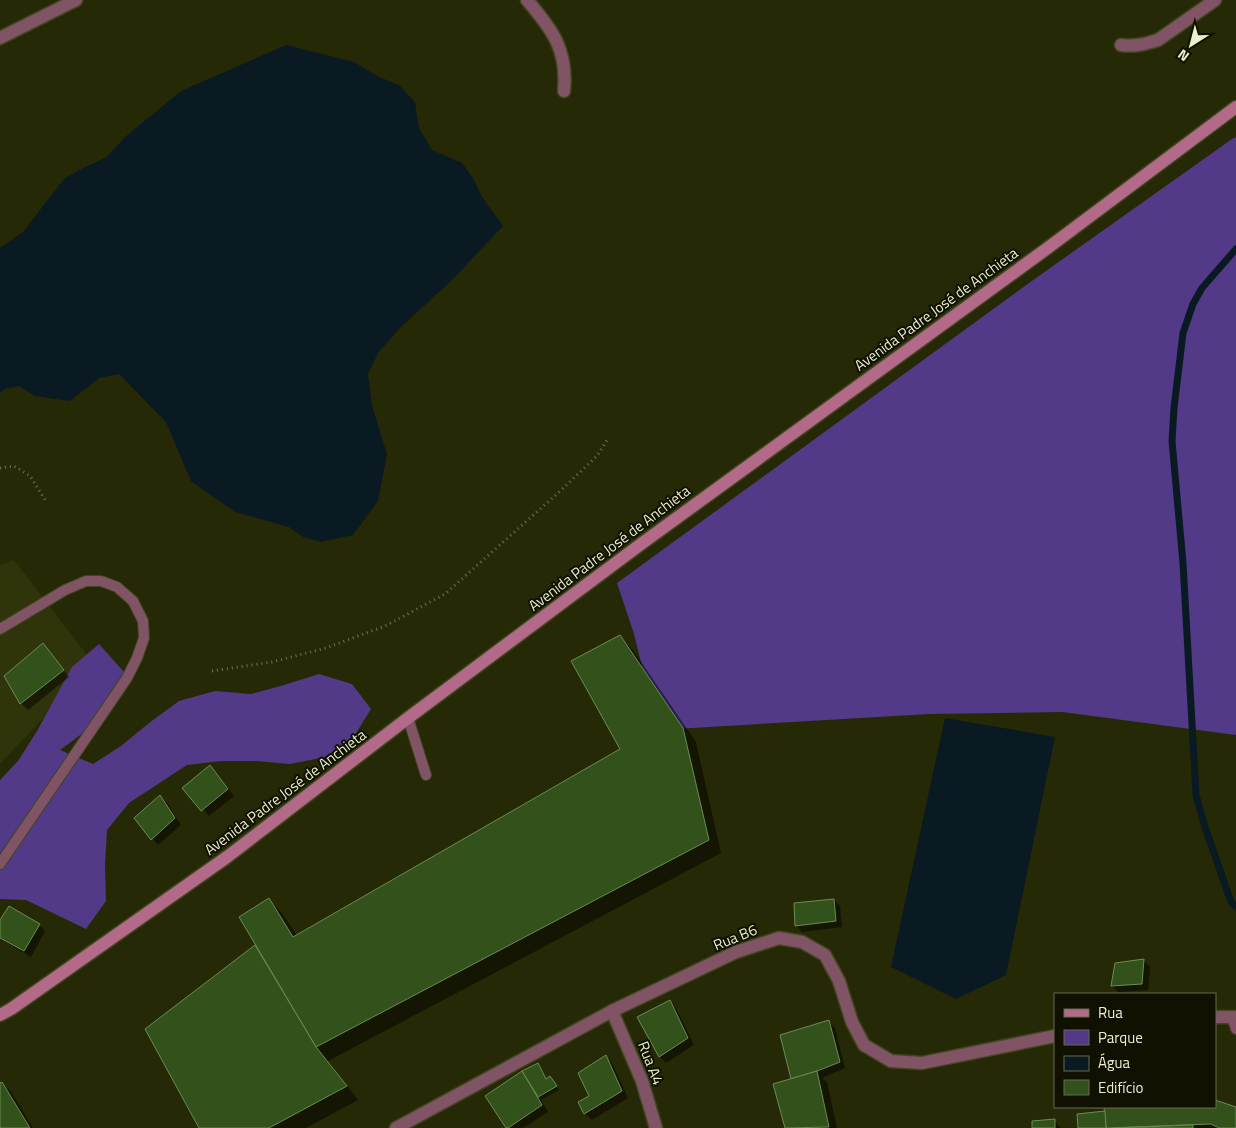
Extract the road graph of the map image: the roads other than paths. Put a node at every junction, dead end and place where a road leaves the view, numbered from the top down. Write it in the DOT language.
graph roads {
  1 [pos="76,0"];
  2 [pos="527,0"];
  3 [pos="1215,0"];
  4 [pos="0,38"];
  5 [pos="1121,45"];
  6 [pos="564,91"];
  7 [pos="1236,107"];
  8 [pos="0,629"];
  9 [pos="408,718"];
  10 [pos="426,775"];
  11 [pos="0,864"];
  12 [pos="612,1011"];
  13 [pos="0,1014"];
  14 [pos="1216,1017"];
  15 [pos="1235,1021"];
  16 [pos="1054,1036"];
  17 [pos="396,1128"];
  18 [pos="656,1128"];
  1 -- 4 [label="street"];
  2 -- 6 [label="street"];
  3 -- 5 [label="street"];
  7 -- 9 [label="main road, Avenida Padre José de Anchieta"];
  8 -- 11 [label="lane"];
  9 -- 10 [label="lane"];
  9 -- 13 [label="main road, Avenida Padre José de Anchieta"];
  12 -- 16 [label="street, Rua B6"];
  12 -- 17 [label="street, Rua B6"];
  12 -- 18 [label="street, Rua A4"];
  14 -- 15 [label="street"];
}
